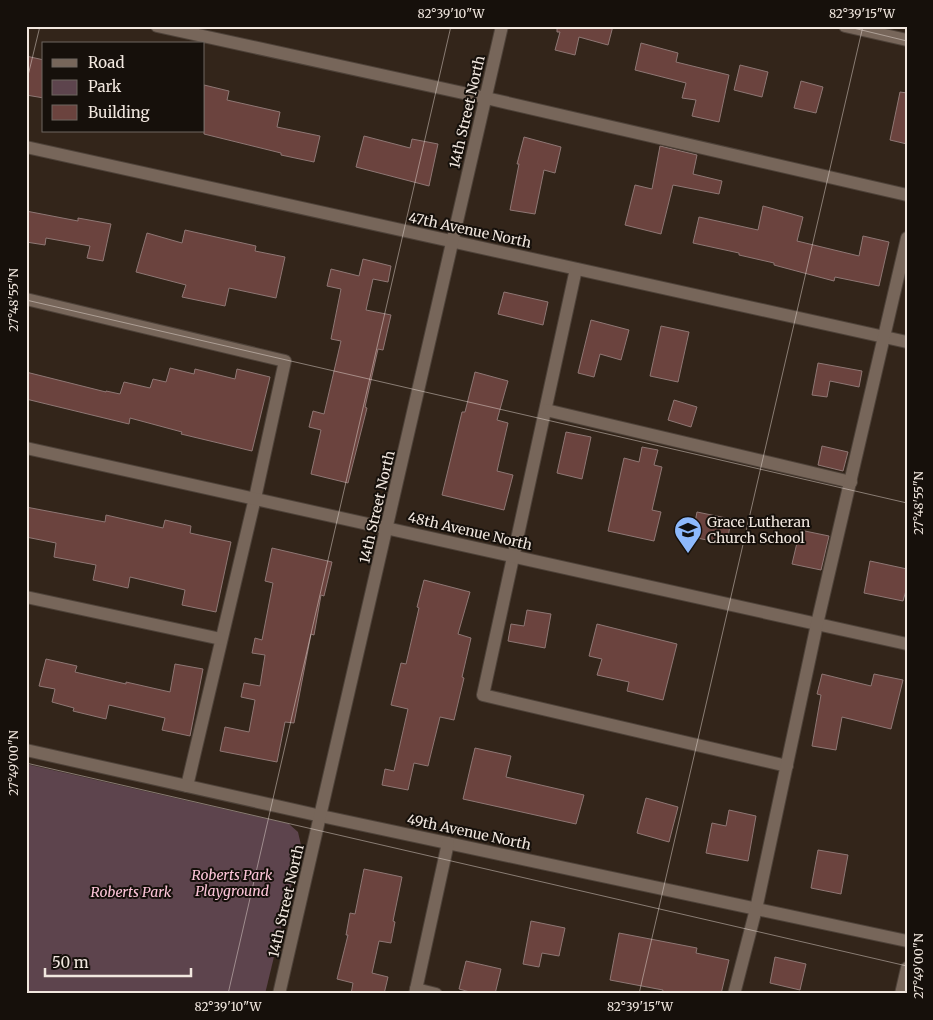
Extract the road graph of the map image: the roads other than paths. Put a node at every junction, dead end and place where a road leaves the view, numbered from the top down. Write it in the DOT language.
graph roads {
  1 [pos="157,26"];
  2 [pos="502,26"];
  3 [pos="845,26"];
  4 [pos="907,40"];
  5 [pos="486,98"];
  6 [pos="26,147"];
  7 [pos="907,195"];
  8 [pos="907,238"];
  9 [pos="452,242"];
  10 [pos="576,269"];
  11 [pos="26,299"];
  12 [pos="885,338"];
  13 [pos="907,342"];
  14 [pos="546,410"];
  15 [pos="26,448"];
  16 [pos="851,482"];
  17 [pos="254,498"];
  18 [pos="388,528"];
  19 [pos="514,556"];
  20 [pos="26,597"];
  21 [pos="817,624"];
  22 [pos="222,639"];
  23 [pos="907,644"];
  24 [pos="26,750"];
  25 [pos="787,766"];
  26 [pos="187,786"];
  27 [pos="321,816"];
  28 [pos="448,843"];
  29 [pos="756,909"];
  30 [pos="907,940"];
  31 [pos="907,968"];
  32 [pos="416,991"];
  33 [pos="279,994"];
  34 [pos="436,994"];
  35 [pos="734,994"];
  36 [pos="901,994"];
  1 -- 5 [label="street"];
  2 -- 5 [label="street, 14th Street North"];
  3 -- 4 [label="street"];
  5 -- 7 [label="street"];
  5 -- 9 [label="street, 14th Street North"];
  6 -- 9 [label="street, 47th Avenue North"];
  8 -- 12 [label="street"];
  9 -- 10 [label="street, 47th Avenue North"];
  9 -- 18 [label="street, 14th Street North"];
  10 -- 12 [label="street, 47th Avenue North"];
  10 -- 14 [label="street"];
  11 -- 17 [label="street"];
  12 -- 13 [label="street, 47th Avenue North"];
  12 -- 16 [label="street"];
  14 -- 16 [label="street"];
  14 -- 19 [label="street"];
  15 -- 17 [label="street, 48th Avenue North"];
  16 -- 21 [label="street"];
  17 -- 18 [label="street, 48th Avenue North"];
  17 -- 22 [label="street"];
  18 -- 19 [label="street, 48th Avenue North"];
  18 -- 27 [label="street, 14th Street North"];
  19 -- 21 [label="street, 48th Avenue North"];
  19 -- 25 [label="street"];
  20 -- 22 [label="street"];
  21 -- 23 [label="street, 48th Avenue North"];
  21 -- 25 [label="street"];
  22 -- 26 [label="street"];
  24 -- 26 [label="street, 49th Avenue North"];
  25 -- 29 [label="street"];
  26 -- 27 [label="street, 49th Avenue North"];
  27 -- 28 [label="street, 49th Avenue North"];
  27 -- 33 [label="street, 14th Street North"];
  28 -- 29 [label="street, 49th Avenue North"];
  28 -- 32 [label="street"];
  29 -- 30 [label="street, 49th Avenue North"];
  29 -- 35 [label="street"];
  31 -- 36 [label="street"];
  32 -- 34 [label="street"];
}
